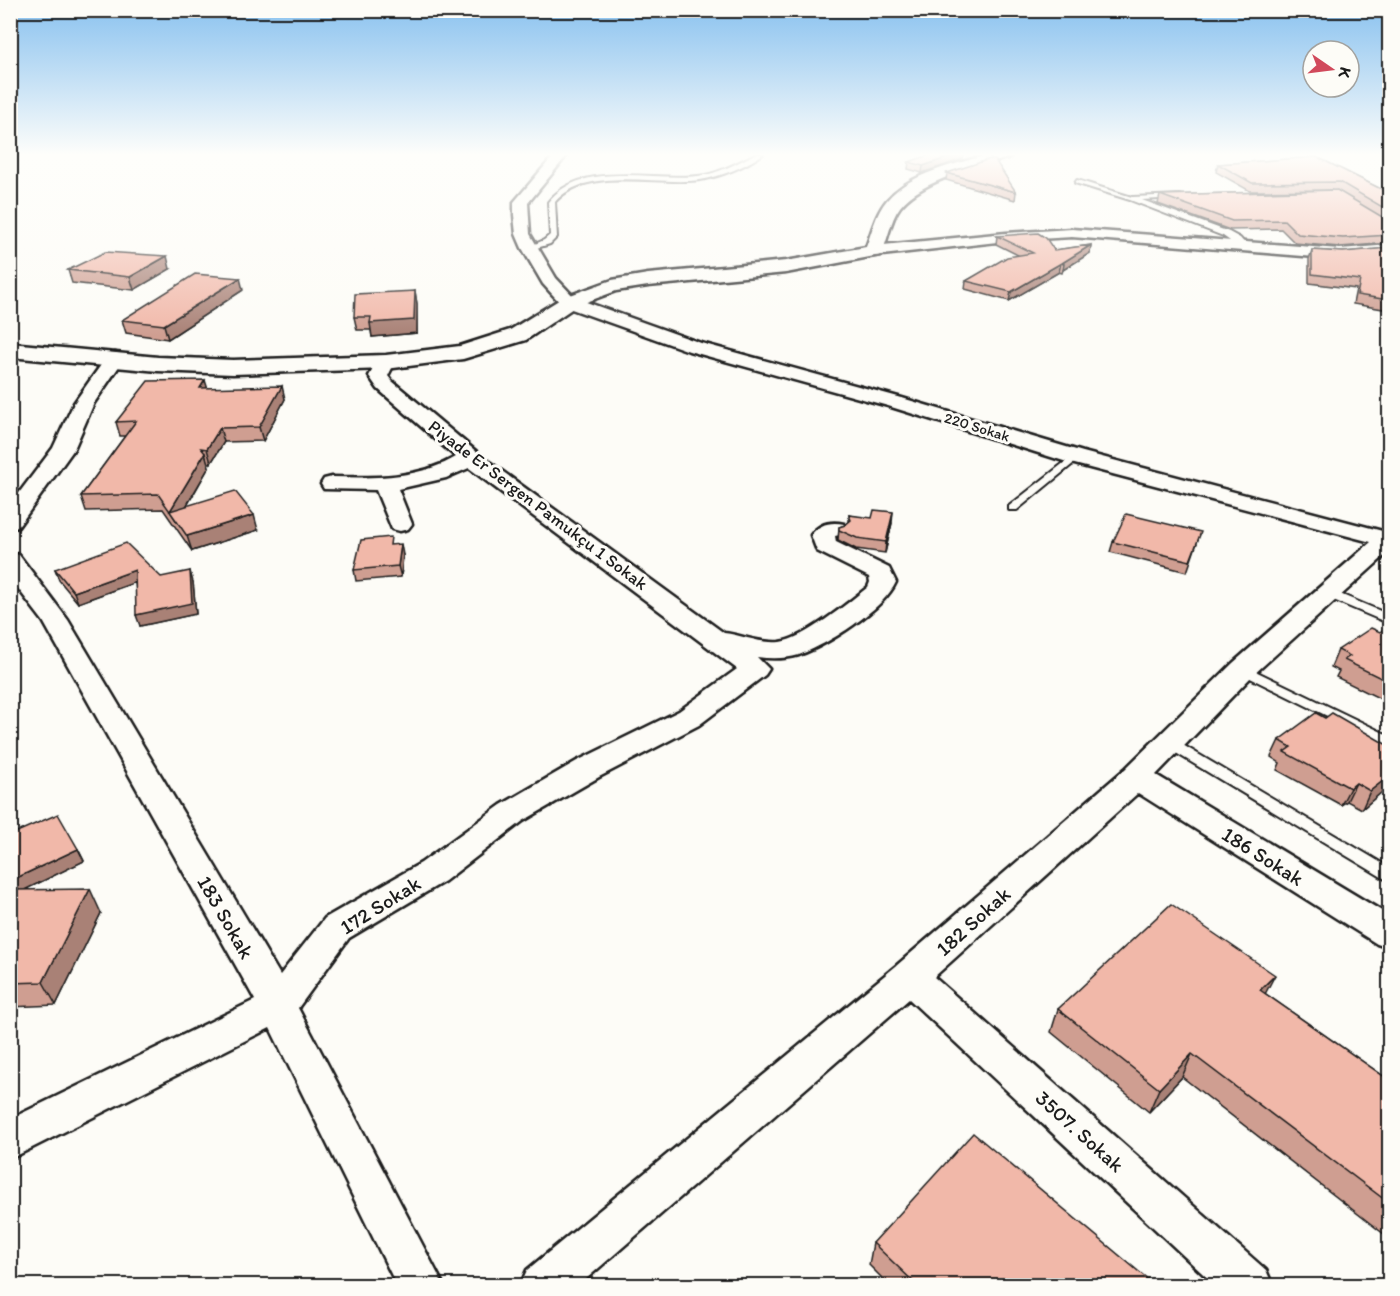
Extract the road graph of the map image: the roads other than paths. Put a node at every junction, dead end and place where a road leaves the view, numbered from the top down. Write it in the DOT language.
graph roads {
  1 [pos="522,214"];
  2 [pos="552,214"];
  3 [pos="886,214"];
  4 [pos="1174,214"];
  5 [pos="1243,246"];
  6 [pos="530,248"];
  7 [pos="1389,250"];
  8 [pos="873,251"];
  9 [pos="569,302"];
  10 [pos="10,350"];
  11 [pos="115,359"];
  12 [pos="386,362"];
  13 [pos="470,458"];
  14 [pos="1075,458"];
  15 [pos="332,484"];
  16 [pos="386,484"];
  17 [pos="1013,508"];
  18 [pos="10,522"];
  19 [pos="400,524"];
  20 [pos="836,529"];
  21 [pos="1389,540"];
  22 [pos="10,560"];
  23 [pos="1328,593"];
  24 [pos="1389,620"];
  25 [pos="715,639"];
  26 [pos="755,669"];
  27 [pos="1243,669"];
  28 [pos="1389,742"];
  29 [pos="1171,743"];
  30 [pos="1136,777"];
  31 [pos="1389,876"];
  32 [pos="1389,934"];
  33 [pos="909,977"];
  34 [pos="278,1006"];
  35 [pos="10,1140"];
  36 [pos="421,1286"];
  37 [pos="543,1286"];
  38 [pos="1251,1286"];
  1 -- 6 [label="street"];
  2 -- 6 [label="lane"];
  3 -- 8 [label="street"];
  4 -- 5 [label="lane"];
  5 -- 7 [label="street"];
  5 -- 8 [label="street"];
  6 -- 9 [label="street"];
  8 -- 9 [label="street"];
  9 -- 12 [label="street"];
  9 -- 14 [label="street, 220 Sokak"];
  10 -- 11 [label="street"];
  11 -- 12 [label="street"];
  11 -- 18 [label="street"];
  12 -- 13 [label="street, Piyade Er Sergen Pamukçu 1 Sokak"];
  13 -- 16 [label="street"];
  13 -- 25 [label="street, Piyade Er Sergen Pamukçu 1 Sokak"];
  14 -- 17 [label="lane"];
  14 -- 21 [label="street, 220 Sokak"];
  15 -- 16 [label="street"];
  16 -- 19 [label="street"];
  20 -- 25 [label="street, Piyade Er Sergen Pamukçu 1 Sokak"];
  21 -- 23 [label="street, 182 Sokak"];
  22 -- 34 [label="street, 183 Sokak"];
  23 -- 24 [label="lane"];
  23 -- 27 [label="street, 182 Sokak"];
  25 -- 26 [label="street, Piyade Er Sergen Pamukçu 1 Sokak"];
  26 -- 34 [label="street, 172 Sokak"];
  27 -- 28 [label="lane"];
  27 -- 29 [label="street, 182 Sokak"];
  29 -- 30 [label="street, 182 Sokak"];
  29 -- 31 [label="lane"];
  30 -- 32 [label="street, 186 Sokak"];
  30 -- 33 [label="street, 182 Sokak"];
  33 -- 37 [label="street, 182 Sokak"];
  33 -- 38 [label="street, 3507. Sokak"];
  34 -- 35 [label="street, 172 Sokak"];
  34 -- 36 [label="street, 183 Sokak"];
}
